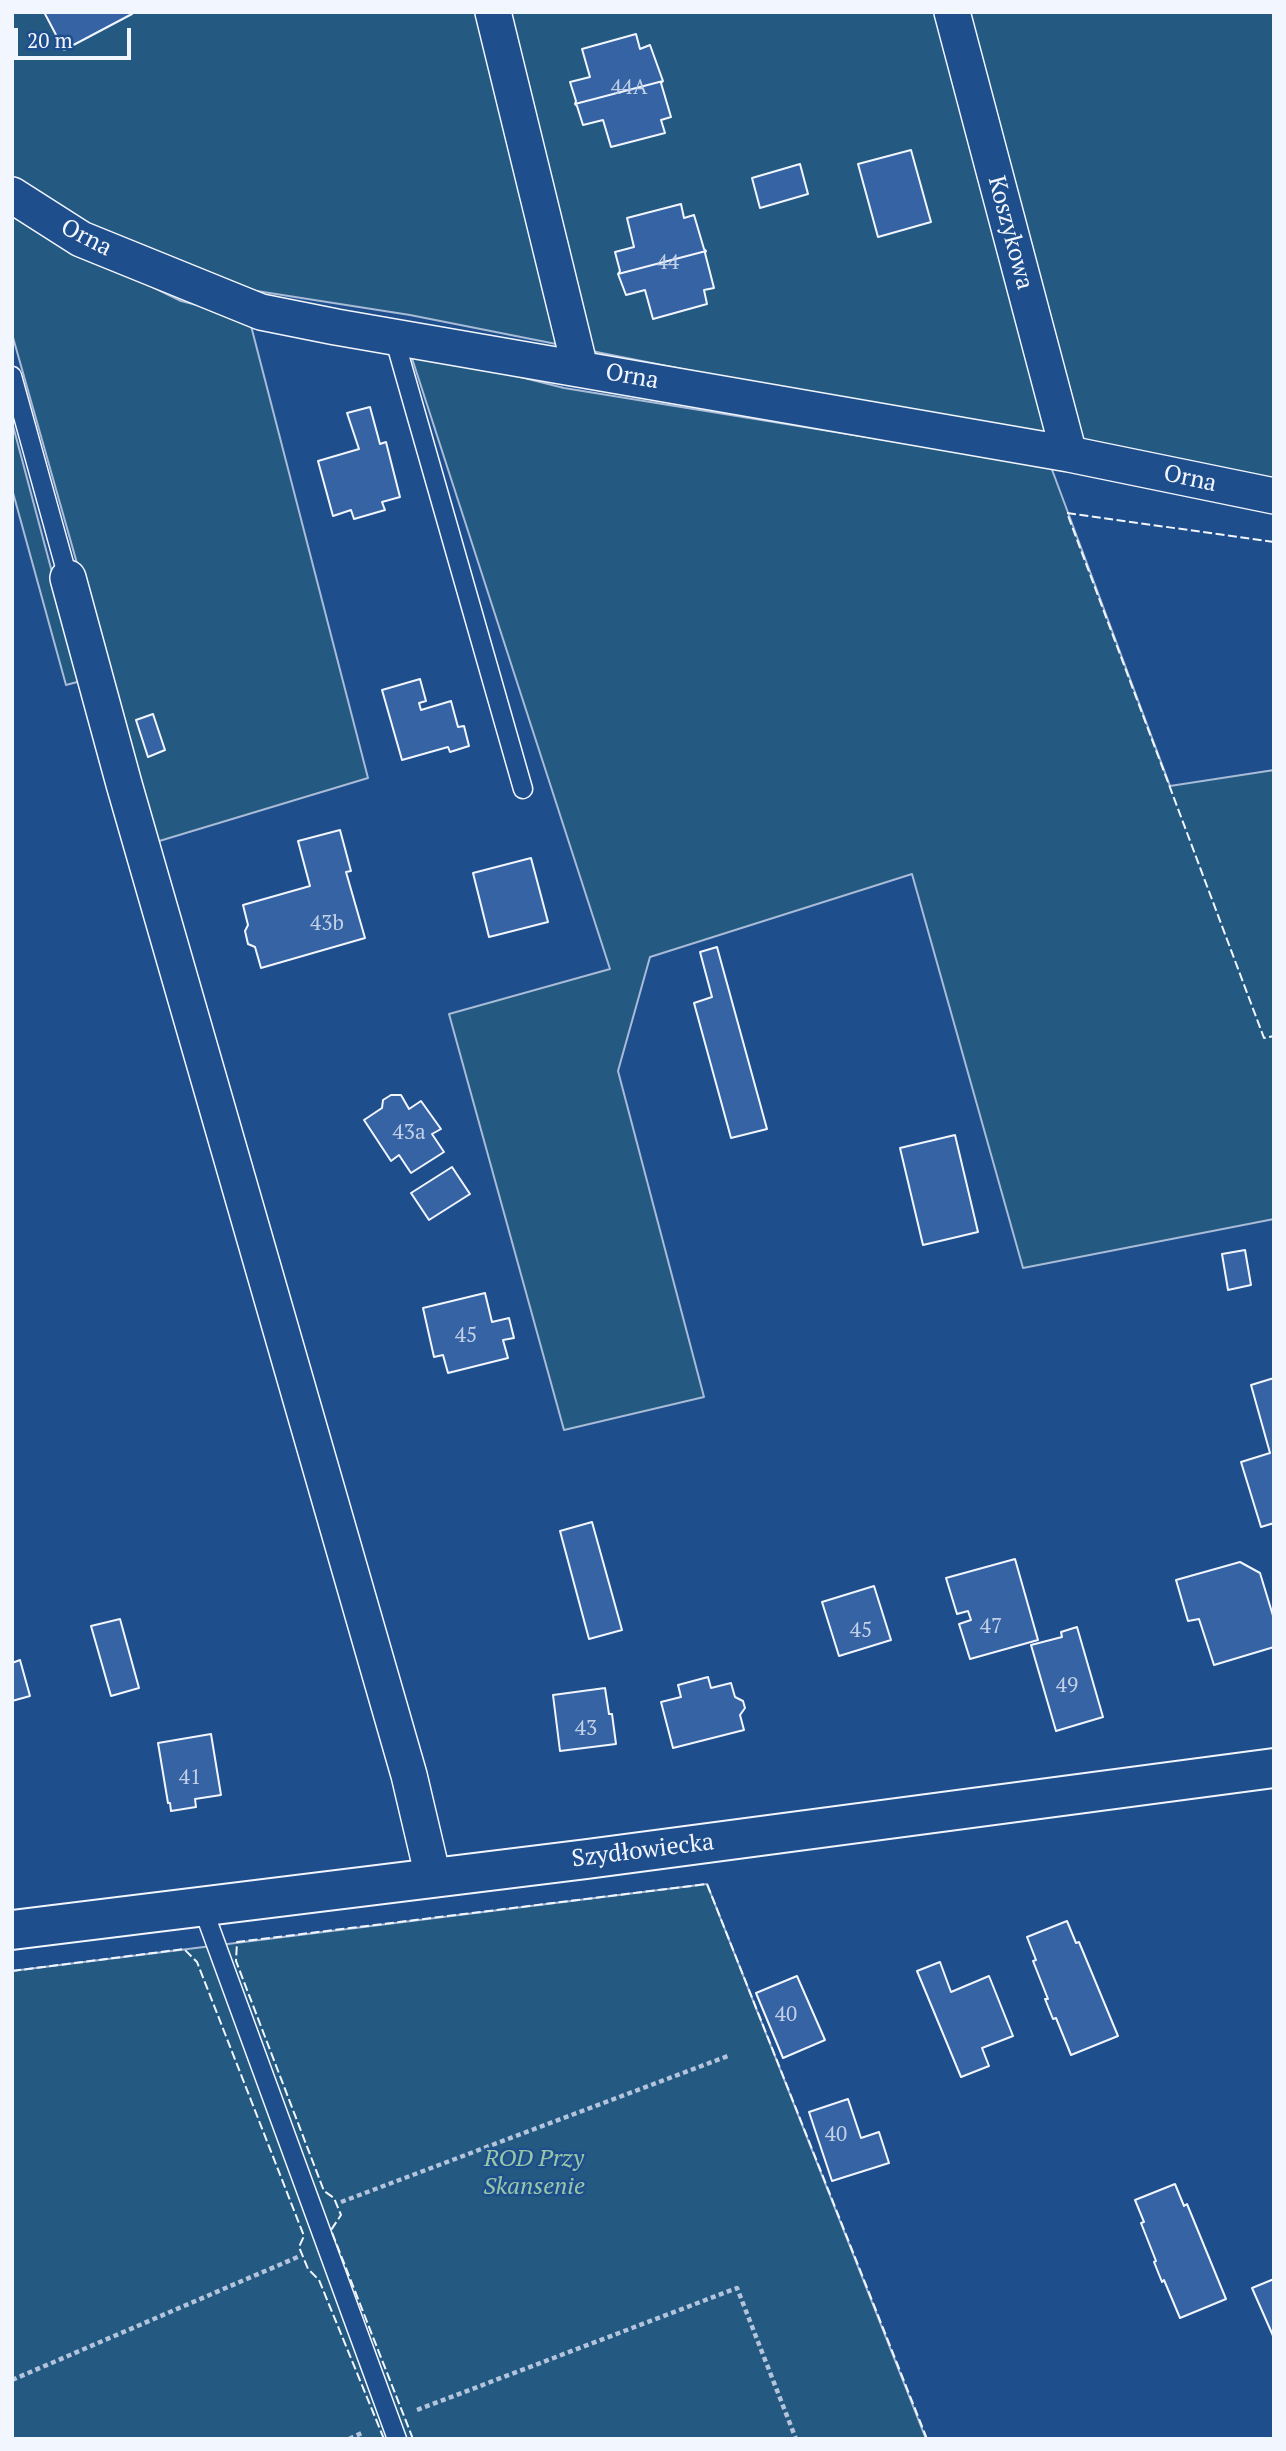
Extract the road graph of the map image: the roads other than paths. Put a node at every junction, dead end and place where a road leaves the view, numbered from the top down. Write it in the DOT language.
graph roads {
  1 [pos="493,12"];
  2 [pos="952,12"];
  3 [pos="12,195"];
  4 [pos="394,337"];
  5 [pos="580,368"];
  6 [pos="12,376"];
  7 [pos="1069,453"];
  8 [pos="1274,496"];
  9 [pos="68,578"];
  10 [pos="523,789"];
  11 [pos="1274,1768"];
  12 [pos="433,1877"];
  13 [pos="202,1906"];
  14 [pos="12,1930"];
  15 [pos="397,2439"];
  1 -- 5 [label="street"];
  2 -- 7 [label="street, Koszykowa"];
  3 -- 4 [label="street, Orna"];
  4 -- 5 [label="street, Orna"];
  4 -- 10 [label="lane"];
  5 -- 7 [label="street, Orna"];
  6 -- 9 [label="lane"];
  7 -- 8 [label="street, Orna"];
  9 -- 12 [label="street"];
  11 -- 12 [label="street, Szydłowiecka"];
  12 -- 13 [label="street, Szydłowiecka"];
  13 -- 14 [label="street, Szydłowiecka"];
  13 -- 15 [label="lane"];
}
